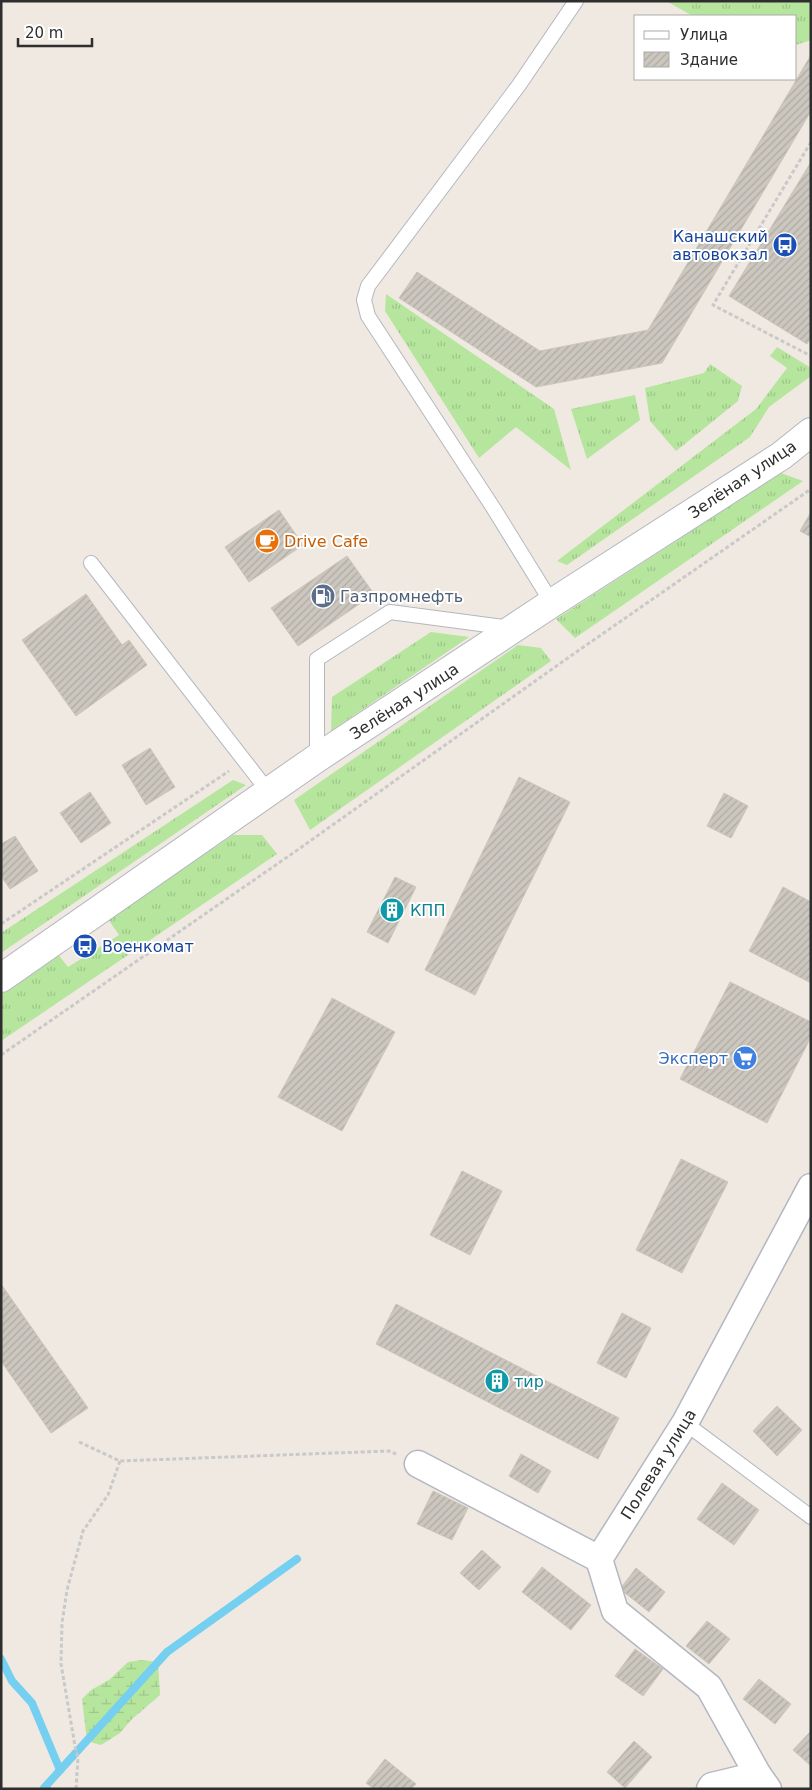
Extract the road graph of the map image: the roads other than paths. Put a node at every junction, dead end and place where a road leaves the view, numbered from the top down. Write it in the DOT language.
graph roads {
  1 [pos="576,1"];
  2 [pos="811,432"];
  3 [pos="91,562"];
  4 [pos="552,603"];
  5 [pos="514,628"];
  6 [pos="317,758"];
  7 [pos="268,791"];
  8 [pos="1,978"];
  9 [pos="807,1204"];
  10 [pos="685,1422"];
  11 [pos="418,1464"];
  12 [pos="811,1517"];
  13 [pos="598,1559"];
  14 [pos="763,1782"];
  15 [pos="710,1789"];
  1 -- 4 [label="lane"];
  2 -- 4 [label="main road, Зелёная улица"];
  3 -- 7 [label="lane"];
  4 -- 5 [label="main road, Зелёная улица"];
  5 -- 6 [label="main road, Зелёная улица"];
  5 -- 6 [label="lane"];
  6 -- 7 [label="main road, Зелёная улица"];
  7 -- 8 [label="main road, Зелёная улица"];
  9 -- 10 [label="street, Полевая улица"];
  10 -- 12 [label="lane"];
  10 -- 13 [label="street, Полевая улица"];
  11 -- 13 [label="street"];
  13 -- 14 [label="street"];
  14 -- 15 [label="street"];
}
